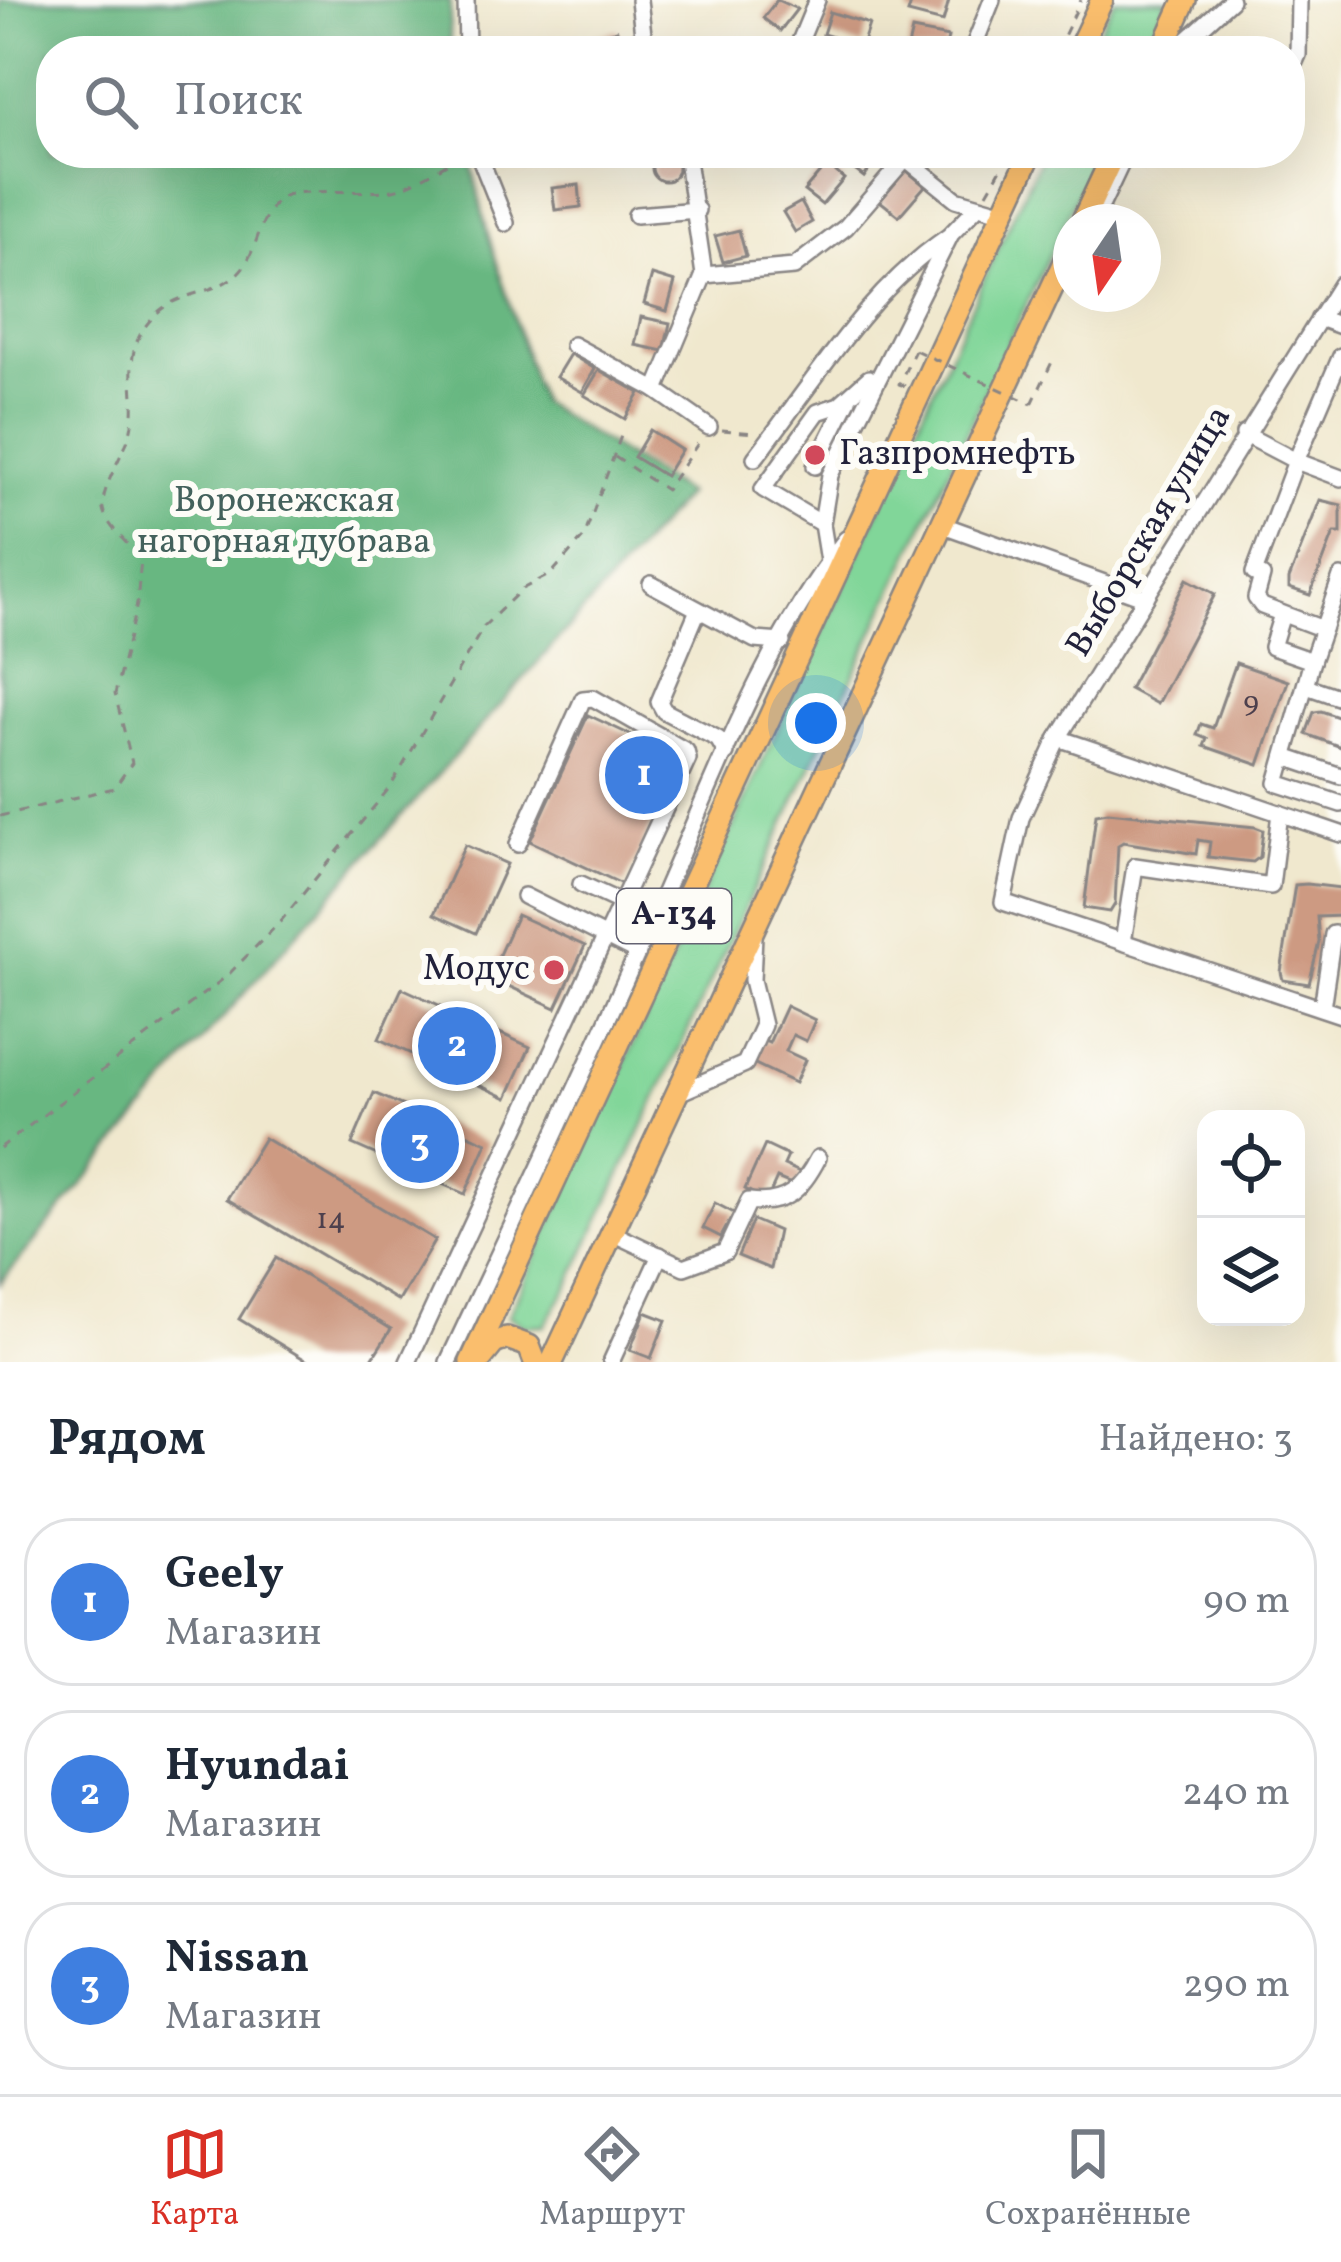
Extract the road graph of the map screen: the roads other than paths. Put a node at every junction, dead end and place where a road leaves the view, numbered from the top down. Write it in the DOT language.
graph roads {
  1 [pos="466,0"];
  2 [pos="639,0"];
  3 [pos="817,0"];
  4 [pos="992,0"];
  5 [pos="1102,0"];
  6 [pos="1185,0"];
  7 [pos="1231,0"];
  8 [pos="1299,0"];
  9 [pos="467,36"];
  10 [pos="643,36"];
  11 [pos="802,36"];
  12 [pos="978,36"];
  13 [pos="1085,36"];
  14 [pos="1175,36"];
  15 [pos="1187,36"];
  16 [pos="1298,36"];
  17 [pos="484,168"];
  18 [pos="689,168"];
  19 [pos="894,168"];
  20 [pos="920,168"];
  21 [pos="1024,168"];
  22 [pos="1107,168"];
  23 [pos="1119,168"];
  24 [pos="1090,204"];
  25 [pos="1101,204"];
  26 [pos="977,207"];
  27 [pos="698,210"];
  28 [pos="1004,213"];
  29 [pos="636,215"];
  30 [pos="506,223"];
  31 [pos="951,234"];
  32 [pos="704,275"];
  33 [pos="1341,284"];
  34 [pos="1053,288"];
  35 [pos="1319,318"];
  36 [pos="1341,326"];
  37 [pos="574,345"];
  38 [pos="1341,356"];
  39 [pos="886,358"];
  40 [pos="656,390"];
  41 [pos="844,400"];
  42 [pos="709,427"];
  43 [pos="1244,434"];
  44 [pos="755,458"];
  45 [pos="1296,460"];
  46 [pos="810,464"];
  47 [pos="1341,478"];
  48 [pos="859,523"];
  49 [pos="822,524"];
  50 [pos="943,525"];
  51 [pos="828,561"];
  52 [pos="1341,578"];
  53 [pos="651,584"];
  54 [pos="1146,598"];
  55 [pos="698,610"];
  56 [pos="1282,614"];
  57 [pos="1323,629"];
  58 [pos="782,642"];
  59 [pos="1312,661"];
  60 [pos="1309,687"];
  61 [pos="1341,698"];
  62 [pos="1058,738"];
  63 [pos="726,752"];
  64 [pos="1285,758"];
  65 [pos="1341,776"];
  66 [pos="1276,782"];
  67 [pos="1341,805"];
  68 [pos="1274,811"];
  69 [pos="1341,835"];
  70 [pos="518,844"];
  71 [pos="581,884"];
  72 [pos="524,896"];
  73 [pos="624,904"];
  74 [pos="754,933"];
  75 [pos="1341,935"];
  76 [pos="609,938"];
  77 [pos="1123,942"];
  78 [pos="638,953"];
  79 [pos="1322,1008"];
  80 [pos="1341,1015"];
  81 [pos="678,1093"];
  82 [pos="818,1158"];
  83 [pos="613,1233"];
  84 [pos="660,1255"];
  85 [pos="408,1362"];
  86 [pos="448,1362"];
  87 [pos="474,1362"];
  88 [pos="535,1362"];
  89 [pos="552,1362"];
  90 [pos="610,1362"];
  1 -- 9 [label="street"];
  2 -- 10 [label="street"];
  3 -- 11 [label="street"];
  4 -- 12 [label="street"];
  5 -- 13 [label="highway"];
  6 -- 14 [label="highway"];
  7 -- 15 [label="street"];
  8 -- 16 [label="street"];
  17 -- 30 [label="street"];
  18 -- 27 [label="street"];
  19 -- 32 [label="street"];
  20 -- 26 [label="street"];
  21 -- 28 [label="highway, А-134"];
  22 -- 24 [label="highway"];
  23 -- 25 [label="street"];
  26 -- 28 [label="street"];
  26 -- 31 [label="street"];
  27 -- 29 [label="street"];
  27 -- 32 [label="street"];
  28 -- 48 [label="highway, А-134"];
  31 -- 39 [label="street"];
  31 -- 44 [label="street"];
  32 -- 40 [label="street"];
  33 -- 35 [label="street, Выборская улица"];
  34 -- 50 [label="highway, А-134"];
  35 -- 36 [label="street"];
  35 -- 43 [label="street, Выборская улица"];
  37 -- 40 [label="street"];
  38 -- 45 [label="street"];
  39 -- 41 [label="street"];
  39 -- 46 [label="street"];
  40 -- 42 [label="street"];
  41 -- 46 [label="street"];
  41 -- 46 [label="street"];
  43 -- 45 [label="street"];
  43 -- 54 [label="street, Выборская улица"];
  45 -- 47 [label="street"];
  45 -- 56 [label="street"];
  46 -- 49 [label="street"];
  46 -- 49 [label="street"];
  48 -- 51 [label="street"];
  48 -- 87 [label="highway, А-134"];
  49 -- 51 [label="street"];
  50 -- 54 [label="street"];
  50 -- 74 [label="highway, А-134"];
  51 -- 58 [label="street"];
  52 -- 57 [label="street"];
  53 -- 55 [label="street"];
  54 -- 62 [label="street, Выборская улица"];
  55 -- 58 [label="street"];
  55 -- 63 [label="street"];
  56 -- 57 [label="street"];
  56 -- 59 [label="street"];
  57 -- 59 [label="street"];
  58 -- 63 [label="street"];
  59 -- 60 [label="street"];
  60 -- 61 [label="street"];
  60 -- 64 [label="street"];
  62 -- 68 [label="street"];
  62 -- 77 [label="street, Выборская улица"];
  63 -- 78 [label="street"];
  64 -- 65 [label="street"];
  64 -- 66 [label="street"];
  66 -- 67 [label="street"];
  66 -- 68 [label="street"];
  68 -- 69 [label="street"];
  68 -- 77 [label="street"];
  70 -- 73 [label="street"];
  71 -- 73 [label="street"];
  72 -- 76 [label="street"];
  73 -- 76 [label="street"];
  74 -- 81 [label="highway, А-134"];
  74 -- 81 [label="street"];
  75 -- 79 [label="street"];
  76 -- 78 [label="street"];
  76 -- 85 [label="street"];
  77 -- 79 [label="street"];
  78 -- 86 [label="street"];
  79 -- 80 [label="street"];
  81 -- 83 [label="highway, А-134"];
  82 -- 84 [label="street"];
  83 -- 84 [label="street"];
  83 -- 89 [label="highway, А-134"];
  84 -- 90 [label="street"];
  87 -- 88 [label="highway, А-134"];
}
